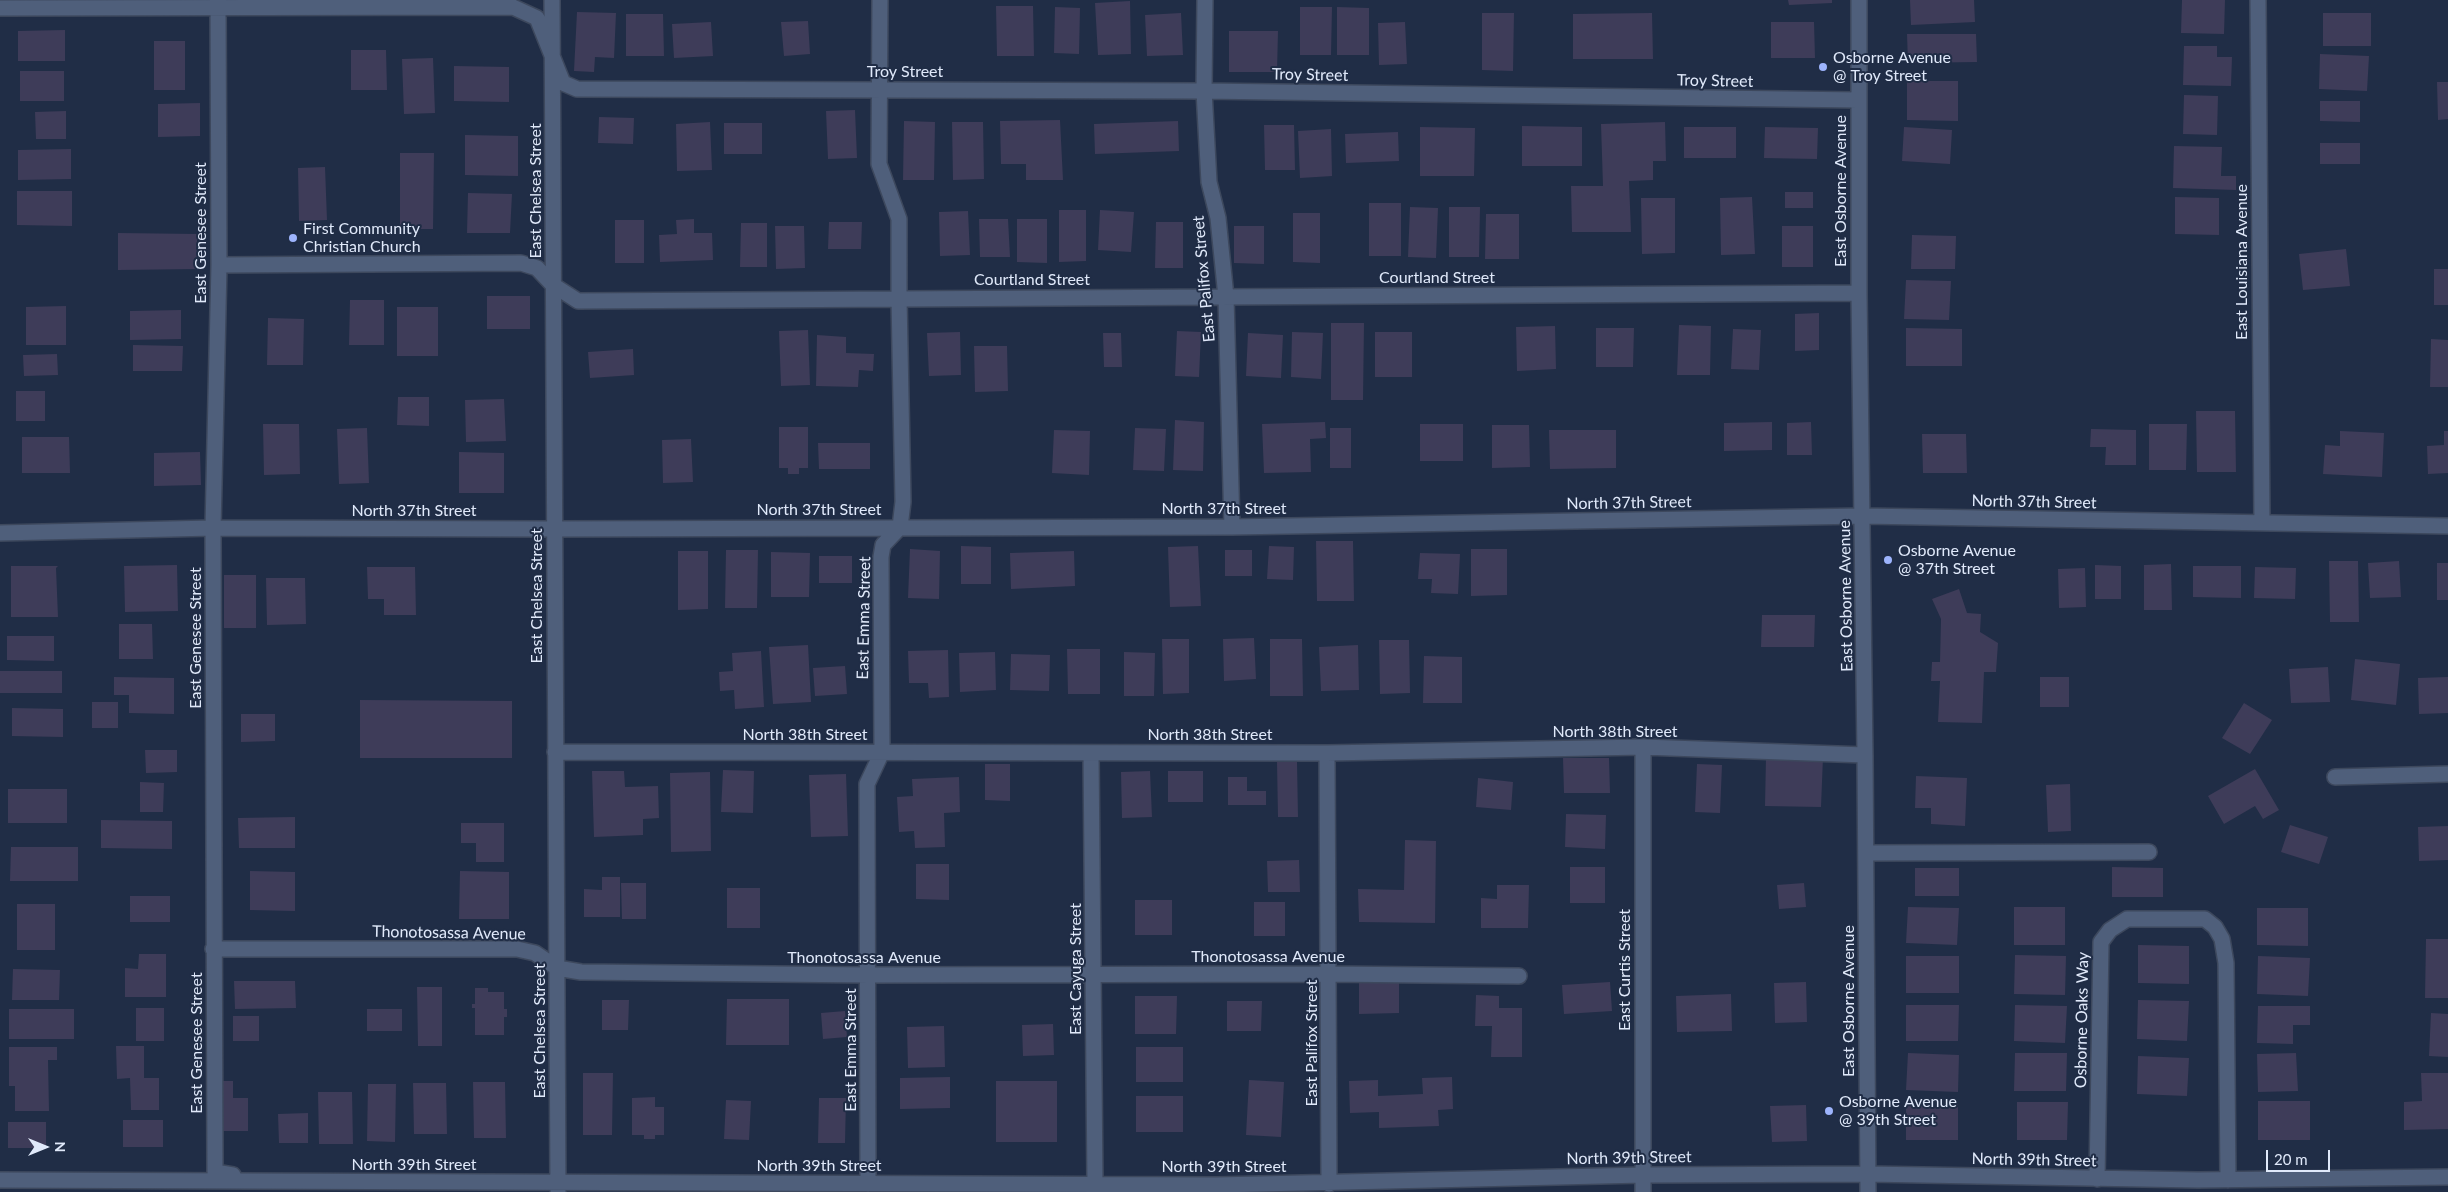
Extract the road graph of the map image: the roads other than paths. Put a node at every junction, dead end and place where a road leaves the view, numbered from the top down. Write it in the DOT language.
graph roads {
  1 [pos="552,0"];
  2 [pos="880,0"];
  3 [pos="1205,0"];
  4 [pos="1859,0"];
  5 [pos="2258,0"];
  6 [pos="218,3"];
  7 [pos="0,8"];
  8 [pos="553,54"];
  9 [pos="881,90"];
  10 [pos="1204,91"];
  11 [pos="1858,100"];
  12 [pos="219,265"];
  13 [pos="553,285"];
  14 [pos="1859,293"];
  15 [pos="1226,297"];
  16 [pos="899,298"];
  17 [pos="1862,516"];
  18 [pos="2262,523"];
  19 [pos="2448,526"];
  20 [pos="900,527"];
  21 [pos="1232,527"];
  22 [pos="214,528"];
  23 [pos="554,530"];
  24 [pos="0,533"];
  25 [pos="1643,747"];
  26 [pos="555,752"];
  27 [pos="882,752"];
  28 [pos="1092,753"];
  29 [pos="1327,753"];
  30 [pos="1865,755"];
  31 [pos="2448,774"];
  32 [pos="2335,778"];
  33 [pos="2149,852"];
  34 [pos="1866,853"];
  35 [pos="214,949"];
  36 [pos="557,968"];
  37 [pos="1330,974"];
  38 [pos="869,976"];
  39 [pos="1094,976"];
  40 [pos="1519,976"];
  41 [pos="1868,1174"];
  42 [pos="1643,1175"];
  43 [pos="2097,1178"];
  44 [pos="2448,1178"];
  45 [pos="0,1180"];
  46 [pos="2228,1180"];
  47 [pos="274,1182"];
  48 [pos="868,1184"];
  49 [pos="1095,1184"];
  50 [pos="1329,1184"];
  51 [pos="43,1186"];
  52 [pos="2198,1186"];
  53 [pos="558,1188"];
  54 [pos="1217,1189"];
  55 [pos="317,1192"];
  56 [pos="1643,1192"];
  57 [pos="1868,1192"];
  1 -- 8 [label="street, East Chelsea Street"];
  2 -- 9 [label="street"];
  3 -- 10 [label="street, East Palifox Street"];
  4 -- 11 [label="street, East Osborne Avenue"];
  5 -- 18 [label="street, East Louisiana Avenue"];
  6 -- 7 [label="street, Troy Street"];
  6 -- 8 [label="street, Troy Street"];
  6 -- 12 [label="street, East Genesee Street"];
  8 -- 9 [label="street, Troy Street"];
  8 -- 13 [label="street, East Chelsea Street"];
  9 -- 10 [label="street, Troy Street"];
  9 -- 16 [label="street"];
  10 -- 11 [label="street, Troy Street"];
  10 -- 15 [label="street, East Palifox Street"];
  11 -- 14 [label="street, East Osborne Avenue"];
  12 -- 13 [label="street, Courtland Street"];
  12 -- 22 [label="street, East Genesee Street"];
  13 -- 16 [label="street, Courtland Street"];
  13 -- 23 [label="street, East Chelsea Street"];
  14 -- 15 [label="street, Courtland Street"];
  14 -- 17 [label="street, East Osborne Avenue"];
  15 -- 16 [label="street, Courtland Street"];
  15 -- 21 [label="street, East Palifox Street"];
  16 -- 20 [label="street"];
  17 -- 18 [label="street, North 37th Street"];
  17 -- 21 [label="street, North 37th Street"];
  17 -- 30 [label="street, East Osborne Avenue"];
  18 -- 19 [label="street, North 37th Street"];
  20 -- 21 [label="street, North 37th Street"];
  20 -- 23 [label="street, North 37th Street"];
  20 -- 27 [label="street, East Emma Street"];
  22 -- 23 [label="street, North 37th Street"];
  22 -- 24 [label="street, North 37th Street"];
  22 -- 35 [label="street, East Genesee Street"];
  23 -- 26 [label="street, East Chelsea Street"];
  25 -- 29 [label="street, North 38th Street"];
  25 -- 30 [label="street, North 38th Street"];
  25 -- 42 [label="street, East Curtis Street"];
  26 -- 27 [label="street, North 38th Street"];
  26 -- 36 [label="street, East Chelsea Street"];
  27 -- 28 [label="street, North 38th Street"];
  27 -- 38 [label="street, East Emma Street"];
  28 -- 29 [label="street, North 38th Street"];
  28 -- 39 [label="street, East Cayuga Street"];
  29 -- 37 [label="street, East Palifox Street"];
  30 -- 34 [label="street, East Osborne Avenue"];
  31 -- 32 [label="street"];
  33 -- 34 [label="street"];
  34 -- 41 [label="street, East Osborne Avenue"];
  35 -- 36 [label="street, Thonotosassa Avenue"];
  35 -- 47 [label="street, East Genesee Street"];
  36 -- 38 [label="street, Thonotosassa Avenue"];
  36 -- 53 [label="street, East Chelsea Street"];
  37 -- 39 [label="street, Thonotosassa Avenue"];
  37 -- 40 [label="street, Thonotosassa Avenue"];
  37 -- 50 [label="street, East Palifox Street"];
  38 -- 39 [label="street, Thonotosassa Avenue"];
  38 -- 48 [label="street, East Emma Street"];
  39 -- 49 [label="street, East Cayuga Street"];
  41 -- 42 [label="street, North 39th Street"];
  41 -- 43 [label="street, North 39th Street"];
  41 -- 57 [label="street, East Osborne Avenue"];
  42 -- 50 [label="street, North 39th Street"];
  42 -- 56 [label="street, East Curtis Street"];
  43 -- 46 [label="street, Osborne Oaks Way"];
  43 -- 52 [label="street, North 39th Street"];
  44 -- 46 [label="street, North 39th Street"];
  45 -- 51 [label="street, North 39th Street"];
  46 -- 52 [label="street, North 39th Street"];
  47 -- 51 [label="street, North 39th Street"];
  47 -- 53 [label="street, North 39th Street"];
  47 -- 55 [label="street, East Genesee Street"];
  48 -- 49 [label="street, North 39th Street"];
  48 -- 53 [label="street, North 39th Street"];
  49 -- 54 [label="street, North 39th Street"];
  50 -- 54 [label="street, North 39th Street"];
}
